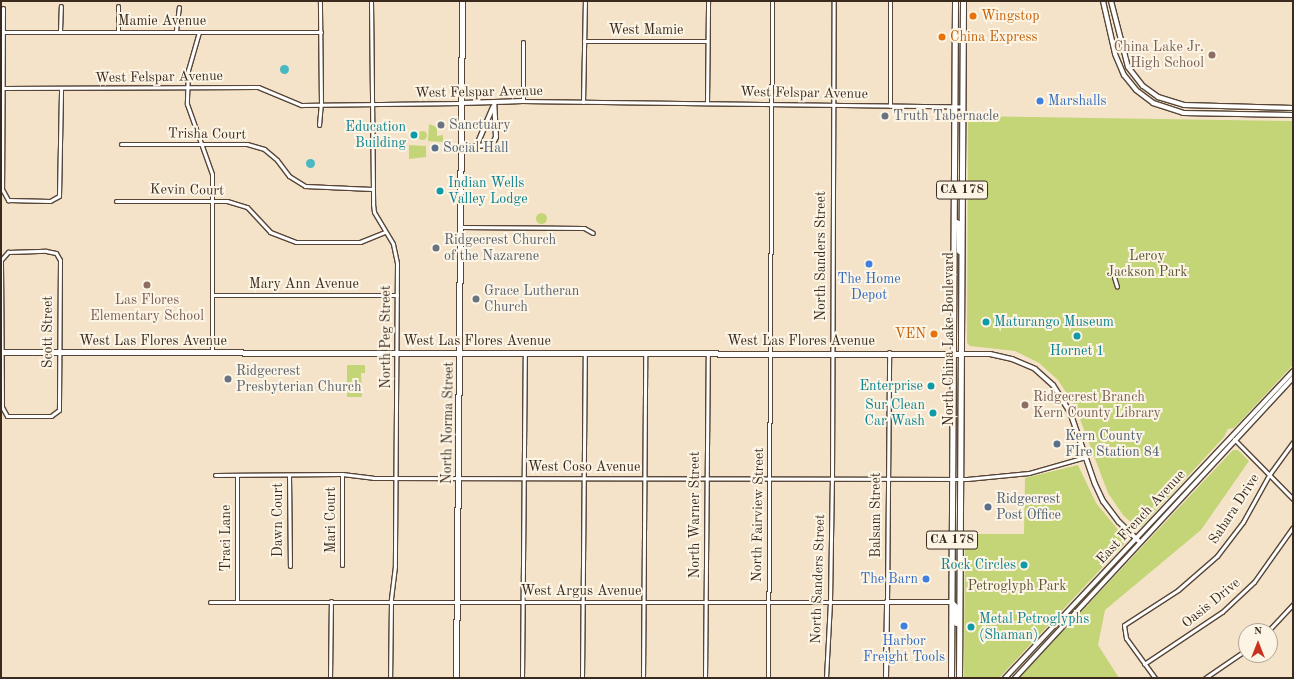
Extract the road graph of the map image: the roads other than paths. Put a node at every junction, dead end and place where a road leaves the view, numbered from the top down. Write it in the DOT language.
graph roads {
  1 [pos="320,1"];
  2 [pos="371,1"];
  3 [pos="462,1"];
  4 [pos="585,1"];
  5 [pos="708,1"];
  6 [pos="772,1"];
  7 [pos="834,1"];
  8 [pos="890,1"];
  9 [pos="955,1"];
  10 [pos="963,1"];
  11 [pos="1104,1"];
  12 [pos="1111,1"];
  13 [pos="60,6"];
  14 [pos="118,6"];
  15 [pos="179,7"];
  16 [pos="3,8"];
  17 [pos="60,31"];
  18 [pos="118,31"];
  19 [pos="3,32"];
  20 [pos="176,32"];
  21 [pos="199,32"];
  22 [pos="321,32"];
  23 [pos="584,41"];
  24 [pos="707,41"];
  25 [pos="523,42"];
  26 [pos="3,88"];
  27 [pos="187,88"];
  28 [pos="61,89"];
  29 [pos="523,101"];
  30 [pos="584,102"];
  31 [pos="461,103"];
  32 [pos="707,103"];
  33 [pos="321,104"];
  34 [pos="373,104"];
  35 [pos="494,104"];
  36 [pos="771,104"];
  37 [pos="832,104"];
  38 [pos="890,106"];
  39 [pos="955,106"];
  40 [pos="962,106"];
  41 [pos="1293,108"];
  42 [pos="1293,115"];
  43 [pos="319,125"];
  44 [pos="121,144"];
  45 [pos="203,144"];
  46 [pos="461,147"];
  47 [pos="476,147"];
  48 [pos="372,190"];
  49 [pos="116,201"];
  50 [pos="213,201"];
  51 [pos="954,221"];
  52 [pos="460,227"];
  53 [pos="385,232"];
  54 [pos="593,232"];
  55 [pos="961,256"];
  56 [pos="1114,277"];
  57 [pos="1117,287"];
  58 [pos="212,295"];
  59 [pos="397,295"];
  60 [pos="460,351"];
  61 [pos="2,352"];
  62 [pos="59,352"];
  63 [pos="212,352"];
  64 [pos="397,352"];
  65 [pos="525,352"];
  66 [pos="585,352"];
  67 [pos="645,352"];
  68 [pos="708,352"];
  69 [pos="770,352"];
  70 [pos="832,352"];
  71 [pos="888,352"];
  72 [pos="954,352"];
  73 [pos="961,354"];
  74 [pos="1293,370"];
  75 [pos="1293,378"];
  76 [pos="1233,438"];
  77 [pos="1293,442"];
  78 [pos="1085,457"];
  79 [pos="342,474"];
  80 [pos="214,475"];
  81 [pos="237,475"];
  82 [pos="289,475"];
  83 [pos="1270,475"];
  84 [pos="396,478"];
  85 [pos="458,478"];
  86 [pos="523,478"];
  87 [pos="583,478"];
  88 [pos="644,478"];
  89 [pos="706,478"];
  90 [pos="769,478"];
  91 [pos="960,478"];
  92 [pos="832,479"];
  93 [pos="888,479"];
  94 [pos="953,479"];
  95 [pos="1293,499"];
  96 [pos="1293,527"];
  97 [pos="1135,537"];
  98 [pos="1140,542"];
  99 [pos="342,565"];
  100 [pos="290,566"];
  101 [pos="237,601"];
  102 [pos="331,601"];
  103 [pos="391,601"];
  104 [pos="210,602"];
  105 [pos="457,602"];
  106 [pos="522,602"];
  107 [pos="582,602"];
  108 [pos="644,602"];
  109 [pos="706,602"];
  110 [pos="768,602"];
  111 [pos="830,602"];
  112 [pos="887,602"];
  113 [pos="951,602"];
  114 [pos="1293,604"];
  115 [pos="1275,623"];
  116 [pos="959,642"];
  117 [pos="1238,655"];
  118 [pos="1144,664"];
  119 [pos="330,678"];
  120 [pos="390,678"];
  121 [pos="456,678"];
  122 [pos="522,678"];
  123 [pos="582,678"];
  124 [pos="643,678"];
  125 [pos="705,678"];
  126 [pos="768,678"];
  127 [pos="826,678"];
  128 [pos="886,678"];
  129 [pos="951,678"];
  130 [pos="959,678"];
  131 [pos="1005,678"];
  132 [pos="1015,678"];
  133 [pos="1155,678"];
  134 [pos="1205,678"];
  1 -- 22 [label="street"];
  2 -- 34 [label="street, North Peg Street"];
  3 -- 31 [label="main road, North Norma Street"];
  4 -- 23 [label="street"];
  5 -- 24 [label="street"];
  6 -- 36 [label="street"];
  7 -- 37 [label="street, North Sanders Street"];
  8 -- 38 [label="street"];
  9 -- 39 [label="main road, North China Lake Boulevard / CA 178"];
  10 -- 40 [label="main road, North China Lake Boulevard / CA 178"];
  11 -- 42 [label="street"];
  12 -- 41 [label="street"];
  13 -- 17 [label="street"];
  14 -- 18 [label="street"];
  15 -- 20 [label="street"];
  16 -- 19 [label="street"];
  17 -- 18 [label="street, Mamie Avenue"];
  17 -- 19 [label="street, Mamie Avenue"];
  18 -- 20 [label="street, Mamie Avenue"];
  19 -- 26 [label="street"];
  20 -- 21 [label="street, Mamie Avenue"];
  21 -- 22 [label="street, Mamie Avenue"];
  21 -- 27 [label="street"];
  22 -- 33 [label="street"];
  23 -- 24 [label="street, West Mamie"];
  23 -- 30 [label="street"];
  24 -- 32 [label="street"];
  25 -- 29 [label="street"];
  26 -- 28 [label="street, West Felspar Avenue"];
  26 -- 28 [label="street"];
  27 -- 28 [label="street, West Felspar Avenue"];
  27 -- 33 [label="street, West Felspar Avenue"];
  27 -- 45 [label="street"];
  29 -- 30 [label="street, West Felspar Avenue"];
  29 -- 35 [label="street, West Felspar Avenue"];
  30 -- 32 [label="street, West Felspar Avenue"];
  31 -- 34 [label="street, West Felspar Avenue"];
  31 -- 35 [label="street, West Felspar Avenue"];
  31 -- 46 [label="main road, North Norma Street"];
  32 -- 36 [label="street, West Felspar Avenue"];
  33 -- 34 [label="street, West Felspar Avenue"];
  33 -- 43 [label="street"];
  34 -- 48 [label="street, North Peg Street"];
  35 -- 47 [label="street"];
  35 -- 47 [label="street"];
  36 -- 37 [label="street, West Felspar Avenue"];
  36 -- 69 [label="street, North Fairview Street"];
  37 -- 38 [label="street, West Felspar Avenue"];
  37 -- 70 [label="street, North Sanders Street"];
  38 -- 39 [label="street, West Felspar Avenue"];
  39 -- 40 [label="street, West Felspar Avenue"];
  39 -- 51 [label="main road, North China Lake Boulevard / CA 178"];
  40 -- 55 [label="main road, North China Lake Boulevard / CA 178"];
  44 -- 45 [label="street, Trisha Court"];
  45 -- 48 [label="street, Trisha Court"];
  45 -- 50 [label="street"];
  46 -- 47 [label="street"];
  46 -- 52 [label="main road, North Norma Street"];
  48 -- 53 [label="street, North Peg Street"];
  49 -- 50 [label="street, Kevin Court"];
  50 -- 53 [label="street, Kevin Court"];
  50 -- 58 [label="street"];
  51 -- 55 [label="main road"];
  51 -- 72 [label="main road, North China Lake Boulevard / CA 178"];
  52 -- 54 [label="street"];
  52 -- 60 [label="main road, North Norma Street"];
  53 -- 59 [label="street, North Peg Street"];
  55 -- 73 [label="main road, North China Lake Boulevard / CA 178"];
  56 -- 57 [label="street"];
  58 -- 59 [label="street, Mary Ann Avenue"];
  58 -- 63 [label="street"];
  59 -- 64 [label="street, North Peg Street"];
  60 -- 64 [label="main road, West Las Flores Avenue"];
  60 -- 65 [label="main road, West Las Flores Avenue"];
  60 -- 85 [label="main road, North Norma Street"];
  61 -- 62 [label="main road, West Las Flores Avenue"];
  61 -- 62 [label="street, Scott Street"];
  61 -- 62 [label="street, Scott Street"];
  62 -- 63 [label="main road, West Las Flores Avenue"];
  63 -- 64 [label="main road, West Las Flores Avenue"];
  64 -- 84 [label="street, North Peg Street"];
  65 -- 66 [label="main road, West Las Flores Avenue"];
  65 -- 86 [label="street"];
  66 -- 67 [label="main road, West Las Flores Avenue"];
  66 -- 87 [label="street"];
  67 -- 68 [label="main road, West Las Flores Avenue"];
  67 -- 88 [label="street"];
  68 -- 69 [label="main road, West Las Flores Avenue"];
  68 -- 89 [label="street, North Warner Street"];
  69 -- 70 [label="main road, West Las Flores Avenue"];
  69 -- 90 [label="street, North Fairview Street"];
  70 -- 71 [label="main road, West Las Flores Avenue"];
  70 -- 92 [label="street, North Sanders Street"];
  71 -- 72 [label="main road, West Las Flores Avenue"];
  71 -- 93 [label="street, Balsam Street"];
  72 -- 73 [label="main road, West Las Flores Avenue"];
  72 -- 94 [label="main road, North China Lake Boulevard / CA 178"];
  73 -- 78 [label="street"];
  73 -- 91 [label="main road, North China Lake Boulevard / CA 178"];
  74 -- 76 [label="street, East French Avenue"];
  75 -- 76 [label="street, East French Avenue"];
  76 -- 83 [label="street"];
  76 -- 97 [label="street, East French Avenue"];
  76 -- 98 [label="street, East French Avenue"];
  77 -- 83 [label="street, Sahara Drive"];
  78 -- 91 [label="street, West Coso Avenue"];
  78 -- 97 [label="street"];
  79 -- 82 [label="street, West Coso Avenue"];
  79 -- 84 [label="street, West Coso Avenue"];
  79 -- 99 [label="street, Mari Court"];
  80 -- 81 [label="street, West Coso Avenue"];
  81 -- 82 [label="street, West Coso Avenue"];
  81 -- 101 [label="street, Traci Lane"];
  82 -- 100 [label="street, Dawn Court"];
  83 -- 95 [label="street"];
  83 -- 118 [label="street, Sahara Drive"];
  84 -- 85 [label="street, West Coso Avenue"];
  84 -- 103 [label="street, North Peg Street"];
  85 -- 86 [label="street, West Coso Avenue"];
  85 -- 105 [label="main road, North Norma Street"];
  86 -- 87 [label="street, West Coso Avenue"];
  86 -- 106 [label="street"];
  87 -- 88 [label="street, West Coso Avenue"];
  87 -- 107 [label="street"];
  88 -- 89 [label="street, West Coso Avenue"];
  88 -- 108 [label="street"];
  89 -- 90 [label="street, West Coso Avenue"];
  89 -- 109 [label="street, North Warner Street"];
  90 -- 92 [label="street, West Coso Avenue"];
  90 -- 110 [label="street, North Fairview Street"];
  91 -- 94 [label="street, West Coso Avenue"];
  91 -- 116 [label="main road, North China Lake Boulevard / CA 178"];
  92 -- 93 [label="street, West Coso Avenue"];
  92 -- 111 [label="street, North Sanders Street"];
  93 -- 94 [label="street, West Coso Avenue"];
  93 -- 112 [label="street, Balsam Street"];
  94 -- 113 [label="main road, North China Lake Boulevard / CA 178"];
  96 -- 118 [label="street, Oasis Drive"];
  97 -- 98 [label="street"];
  97 -- 131 [label="street, East French Avenue"];
  98 -- 132 [label="street, East French Avenue"];
  101 -- 102 [label="street, West Argus Avenue"];
  101 -- 104 [label="street, West Argus Avenue"];
  102 -- 103 [label="street, West Argus Avenue"];
  102 -- 119 [label="street"];
  103 -- 105 [label="street, West Argus Avenue"];
  103 -- 120 [label="street, North Peg Street"];
  105 -- 106 [label="street, West Argus Avenue"];
  105 -- 121 [label="main road, North Norma Street"];
  106 -- 107 [label="street, West Argus Avenue"];
  106 -- 122 [label="street"];
  107 -- 108 [label="street, West Argus Avenue"];
  107 -- 123 [label="street"];
  108 -- 109 [label="street, West Argus Avenue"];
  108 -- 124 [label="street"];
  109 -- 110 [label="street, West Argus Avenue"];
  109 -- 125 [label="street, North Warner Street"];
  110 -- 111 [label="street, West Argus Avenue"];
  110 -- 126 [label="street, North Fairview Street"];
  111 -- 112 [label="street, West Argus Avenue"];
  111 -- 127 [label="street, North Sanders Street"];
  112 -- 113 [label="street, West Argus Avenue"];
  112 -- 128 [label="street, Balsam Street"];
  113 -- 116 [label="main road"];
  113 -- 129 [label="main road, North China Lake Boulevard / CA 178"];
  114 -- 115 [label="street"];
  116 -- 130 [label="main road, North China Lake Boulevard / CA 178"];
  117 -- 134 [label="street"];
  118 -- 133 [label="street"];
}
